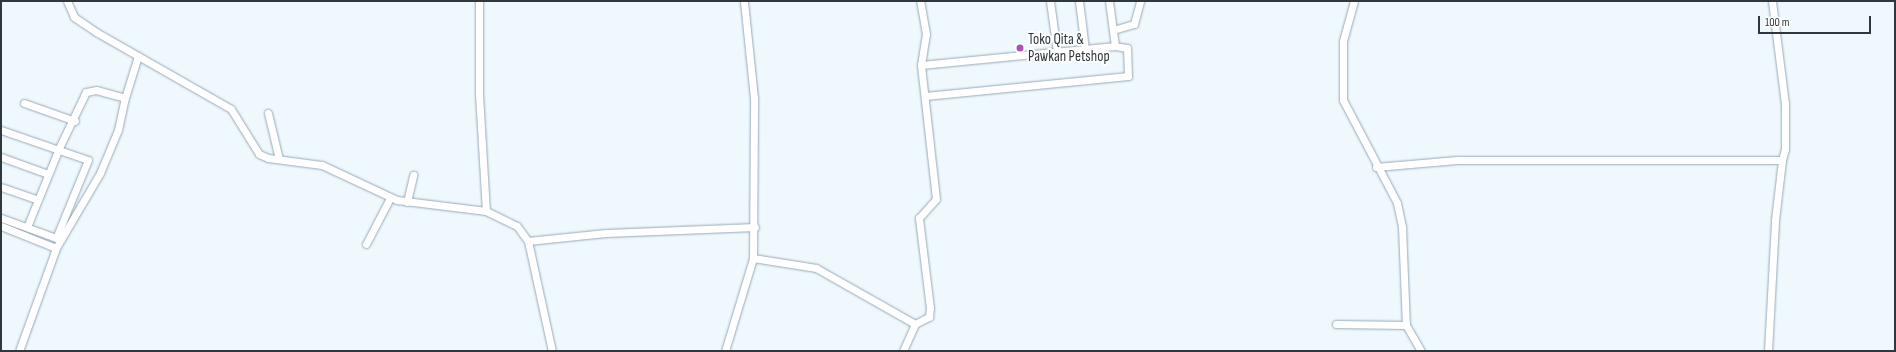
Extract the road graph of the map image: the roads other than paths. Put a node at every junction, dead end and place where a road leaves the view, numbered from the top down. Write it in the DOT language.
graph roads {
  1 [pos="67,1"];
  2 [pos="478,1"];
  3 [pos="744,1"];
  4 [pos="920,1"];
  5 [pos="1050,1"];
  6 [pos="1079,1"];
  7 [pos="1109,1"];
  8 [pos="1140,1"];
  9 [pos="1354,1"];
  10 [pos="1772,1"];
  11 [pos="1113,30"];
  12 [pos="1115,46"];
  13 [pos="1085,49"];
  14 [pos="1057,52"];
  15 [pos="138,56"];
  16 [pos="921,65"];
  17 [pos="925,96"];
  18 [pos="125,98"];
  19 [pos="24,103"];
  20 [pos="268,113"];
  21 [pos="75,121"];
  22 [pos="1,130"];
  23 [pos="58,148"];
  24 [pos="1,157"];
  25 [pos="279,160"];
  26 [pos="1782,160"];
  27 [pos="1376,167"];
  28 [pos="48,174"];
  29 [pos="412,175"];
  30 [pos="1,187"];
  31 [pos="390,198"];
  32 [pos="38,200"];
  33 [pos="407,202"];
  34 [pos="486,211"];
  35 [pos="1,218"];
  36 [pos="1,226"];
  37 [pos="27,227"];
  38 [pos="755,227"];
  39 [pos="528,241"];
  40 [pos="366,244"];
  41 [pos="56,248"];
  42 [pos="753,258"];
  43 [pos="915,324"];
  44 [pos="1336,324"];
  45 [pos="1406,324"];
  46 [pos="19,351"];
  47 [pos="552,351"];
  48 [pos="725,351"];
  49 [pos="903,351"];
  50 [pos="1420,351"];
  51 [pos="1768,351"];
  1 -- 15 [label="street"];
  2 -- 34 [label="street"];
  3 -- 38 [label="street"];
  4 -- 16 [label="street"];
  5 -- 14 [label="street"];
  6 -- 13 [label="street"];
  7 -- 11 [label="street"];
  8 -- 11 [label="street"];
  9 -- 27 [label="street"];
  10 -- 26 [label="street"];
  11 -- 12 [label="street"];
  12 -- 13 [label="street"];
  12 -- 17 [label="street"];
  13 -- 14 [label="street"];
  14 -- 16 [label="street"];
  15 -- 18 [label="street"];
  15 -- 25 [label="street"];
  16 -- 17 [label="street"];
  17 -- 43 [label="street"];
  18 -- 21 [label="street"];
  18 -- 41 [label="street"];
  19 -- 21 [label="street"];
  20 -- 25 [label="street"];
  21 -- 23 [label="street"];
  22 -- 23 [label="street"];
  23 -- 28 [label="street"];
  23 -- 37 [label="street"];
  24 -- 28 [label="street"];
  25 -- 31 [label="street"];
  26 -- 27 [label="street"];
  26 -- 51 [label="street"];
  27 -- 45 [label="street"];
  28 -- 32 [label="street"];
  29 -- 33 [label="street"];
  30 -- 32 [label="street"];
  31 -- 33 [label="street"];
  31 -- 40 [label="street"];
  32 -- 37 [label="street"];
  33 -- 34 [label="street"];
  34 -- 39 [label="street"];
  35 -- 37 [label="street"];
  36 -- 41 [label="street"];
  38 -- 39 [label="street"];
  38 -- 42 [label="street"];
  39 -- 47 [label="street"];
  41 -- 46 [label="street"];
  42 -- 43 [label="street"];
  42 -- 48 [label="street"];
  43 -- 49 [label="street"];
  44 -- 45 [label="street"];
  45 -- 50 [label="street"];
}
